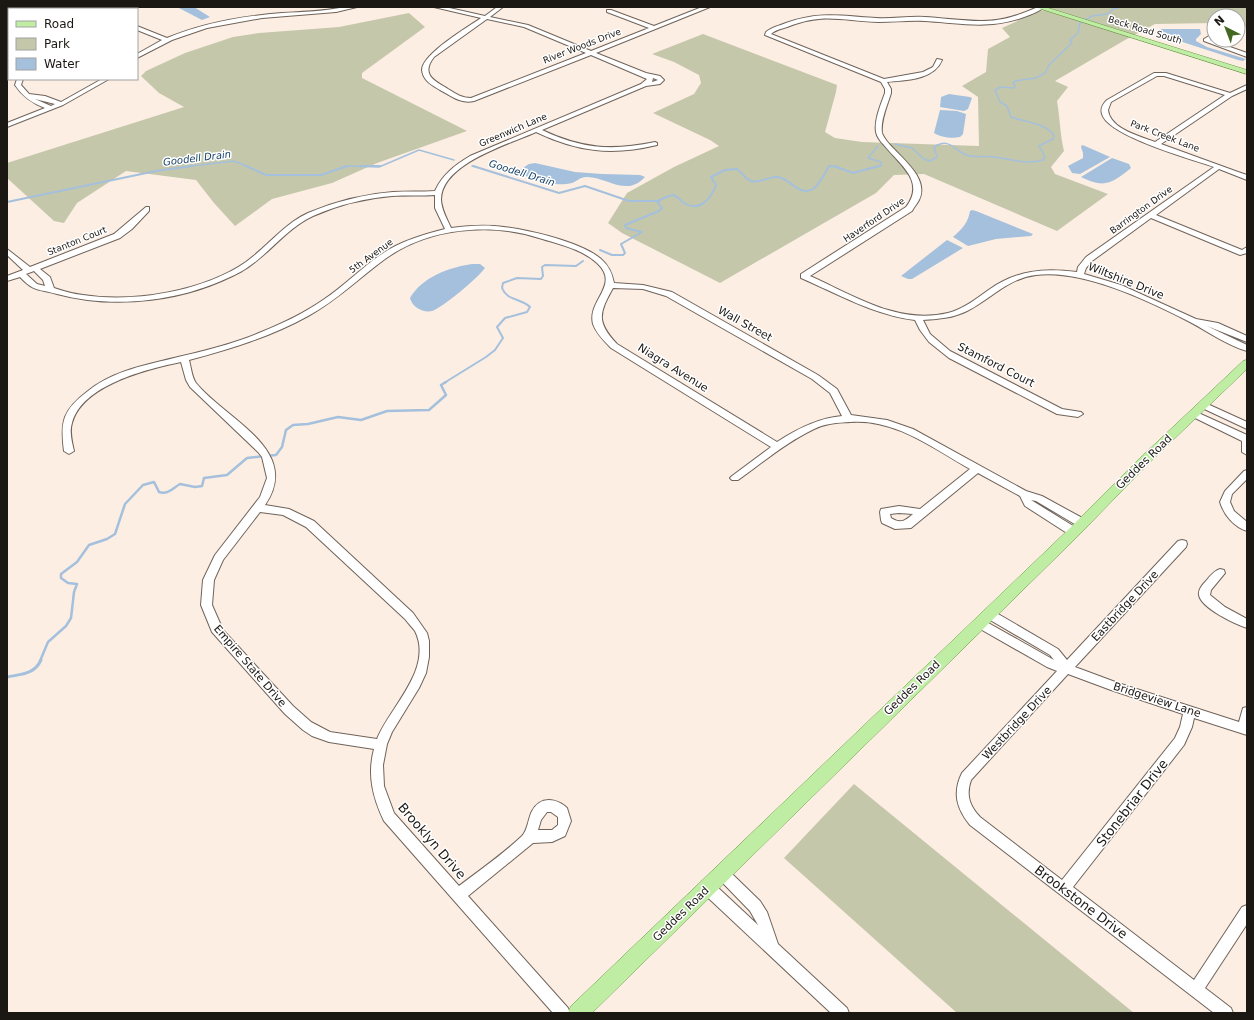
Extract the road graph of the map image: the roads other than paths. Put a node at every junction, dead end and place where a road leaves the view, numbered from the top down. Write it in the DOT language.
graph roads {
  1 [pos="354,7"];
  2 [pos="438,7"];
  3 [pos="500,7"];
  4 [pos="707,7"];
  5 [pos="1029,7"];
  6 [pos="1039,7"];
  7 [pos="609,11"];
  8 [pos="1016,16"];
  9 [pos="486,17"];
  10 [pos="138,28"];
  11 [pos="654,28"];
  12 [pos="168,40"];
  13 [pos="1228,48"];
  14 [pos="590,52"];
  15 [pos="138,55"];
  16 [pos="1247,55"];
  17 [pos="939,60"];
  18 [pos="1247,72"];
  19 [pos="20,80"];
  20 [pos="104,80"];
  21 [pos="647,80"];
  22 [pos="661,80"];
  23 [pos="883,81"];
  24 [pos="1247,87"];
  25 [pos="1230,95"];
  26 [pos="28,96"];
  27 [pos="61,104"];
  28 [pos="51,108"];
  29 [pos="7,125"];
  30 [pos="536,130"];
  31 [pos="655,144"];
  32 [pos="1156,144"];
  33 [pos="1218,167"];
  34 [pos="1247,178"];
  35 [pos="438,193"];
  36 [pos="146,209"];
  37 [pos="1151,215"];
  38 [pos="449,231"];
  39 [pos="1247,249"];
  40 [pos="7,251"];
  41 [pos="28,270"];
  42 [pos="1080,274"];
  43 [pos="804,276"];
  44 [pos="7,278"];
  45 [pos="610,286"];
  46 [pos="50,289"];
  47 [pos="918,318"];
  48 [pos="1194,320"];
  49 [pos="1247,339"];
  50 [pos="1247,348"];
  51 [pos="184,358"];
  52 [pos="1247,363"];
  53 [pos="1198,410"];
  54 [pos="1078,414"];
  55 [pos="848,419"];
  56 [pos="1247,426"];
  57 [pos="1247,438"];
  58 [pos="778,448"];
  59 [pos="69,451"];
  60 [pos="1247,452"];
  61 [pos="976,469"];
  62 [pos="1247,473"];
  63 [pos="735,478"];
  64 [pos="258,508"];
  65 [pos="921,513"];
  66 [pos="1247,527"];
  67 [pos="1078,528"];
  68 [pos="1182,544"];
  69 [pos="1220,573"];
  70 [pos="984,618"];
  71 [pos="1247,624"];
  72 [pos="1067,668"];
  73 [pos="1189,711"];
  74 [pos="1247,712"];
  75 [pos="1246,730"];
  76 [pos="381,745"];
  77 [pos="966,777"];
  78 [pos="530,838"];
  79 [pos="723,874"];
  80 [pos="708,888"];
  81 [pos="1064,889"];
  82 [pos="459,895"];
  83 [pos="1247,912"];
  84 [pos="772,948"];
  85 [pos="1196,990"];
  86 [pos="563,1013"];
  87 [pos="578,1013"];
  88 [pos="842,1013"];
  89 [pos="1226,1013"];
  1 -- 12 [label="street"];
  2 -- 9 [label="street"];
  3 -- 9 [label="street"];
  4 -- 11 [label="street, River Woods Drive"];
  5 -- 8 [label="street"];
  6 -- 8 [label="street"];
  6 -- 18 [label="main road, Beck Road South"];
  7 -- 11 [label="street"];
  8 -- 23 [label="street"];
  9 -- 14 [label="street"];
  9 -- 14 [label="street, River Woods Drive"];
  10 -- 12 [label="street"];
  11 -- 14 [label="street, River Woods Drive"];
  12 -- 15 [label="street"];
  13 -- 16 [label="street"];
  14 -- 21 [label="street"];
  17 -- 23 [label="street"];
  19 -- 26 [label="street"];
  20 -- 27 [label="street"];
  21 -- 22 [label="street, Greenwich Lane"];
  21 -- 30 [label="street, Greenwich Lane"];
  23 -- 43 [label="street, Haverford Drive"];
  24 -- 25 [label="street"];
  25 -- 32 [label="street"];
  25 -- 32 [label="street, Park Creek Lane"];
  26 -- 27 [label="street"];
  26 -- 28 [label="street"];
  27 -- 28 [label="street"];
  28 -- 29 [label="street"];
  30 -- 31 [label="street"];
  30 -- 35 [label="street, Greenwich Lane"];
  32 -- 33 [label="street, Park Creek Lane"];
  33 -- 34 [label="street, Park Creek Lane"];
  33 -- 37 [label="street, Barrington Drive"];
  35 -- 38 [label="street"];
  35 -- 46 [label="street"];
  36 -- 41 [label="street, Stanton Court"];
  37 -- 39 [label="street"];
  37 -- 42 [label="street, Barrington Drive"];
  38 -- 45 [label="street, 5th Avenue"];
  38 -- 51 [label="street, 5th Avenue"];
  40 -- 41 [label="street"];
  41 -- 44 [label="street, Stanton Court"];
  41 -- 46 [label="street"];
  41 -- 46 [label="street"];
  42 -- 47 [label="street, Wiltshire Drive"];
  42 -- 48 [label="street, Wiltshire Drive"];
  43 -- 47 [label="street, Wiltshire Drive"];
  45 -- 55 [label="street, Wall Street"];
  45 -- 58 [label="street, Niagra Avenue"];
  47 -- 54 [label="street, Stamford Court"];
  48 -- 49 [label="street, Wiltshire Drive"];
  48 -- 50 [label="street, Wiltshire Drive"];
  51 -- 59 [label="street, 5th Avenue"];
  51 -- 64 [label="street, Empire State Drive"];
  52 -- 53 [label="main road, Geddes Road"];
  53 -- 56 [label="street"];
  53 -- 57 [label="street"];
  53 -- 67 [label="main road, Geddes Road"];
  55 -- 58 [label="street"];
  55 -- 61 [label="street"];
  57 -- 60 [label="street"];
  58 -- 63 [label="street"];
  61 -- 65 [label="street"];
  61 -- 67 [label="street"];
  62 -- 66 [label="street"];
  64 -- 76 [label="street, Brooklyn Drive"];
  64 -- 76 [label="street, Empire State Drive"];
  67 -- 70 [label="main road, Geddes Road"];
  68 -- 72 [label="street, Eastbridge Drive"];
  69 -- 71 [label="street"];
  70 -- 72 [label="street, Bridgeview Lane"];
  70 -- 79 [label="main road, Geddes Road"];
  72 -- 73 [label="street, Bridgeview Lane"];
  72 -- 77 [label="street, Westbridge Drive"];
  73 -- 75 [label="street, Bridgeview Lane"];
  73 -- 81 [label="street, Stonebriar Drive"];
  74 -- 75 [label="street"];
  76 -- 82 [label="street, Brooklyn Drive"];
  77 -- 81 [label="street, Brookstone Drive"];
  78 -- 82 [label="street"];
  79 -- 80 [label="main road, Geddes Road"];
  79 -- 84 [label="street"];
  80 -- 84 [label="street"];
  80 -- 87 [label="main road, Geddes Road"];
  81 -- 85 [label="street, Brookstone Drive"];
  82 -- 86 [label="street, Brooklyn Drive"];
  83 -- 85 [label="street"];
  84 -- 88 [label="street"];
  85 -- 89 [label="street, Brookstone Drive"];
}
